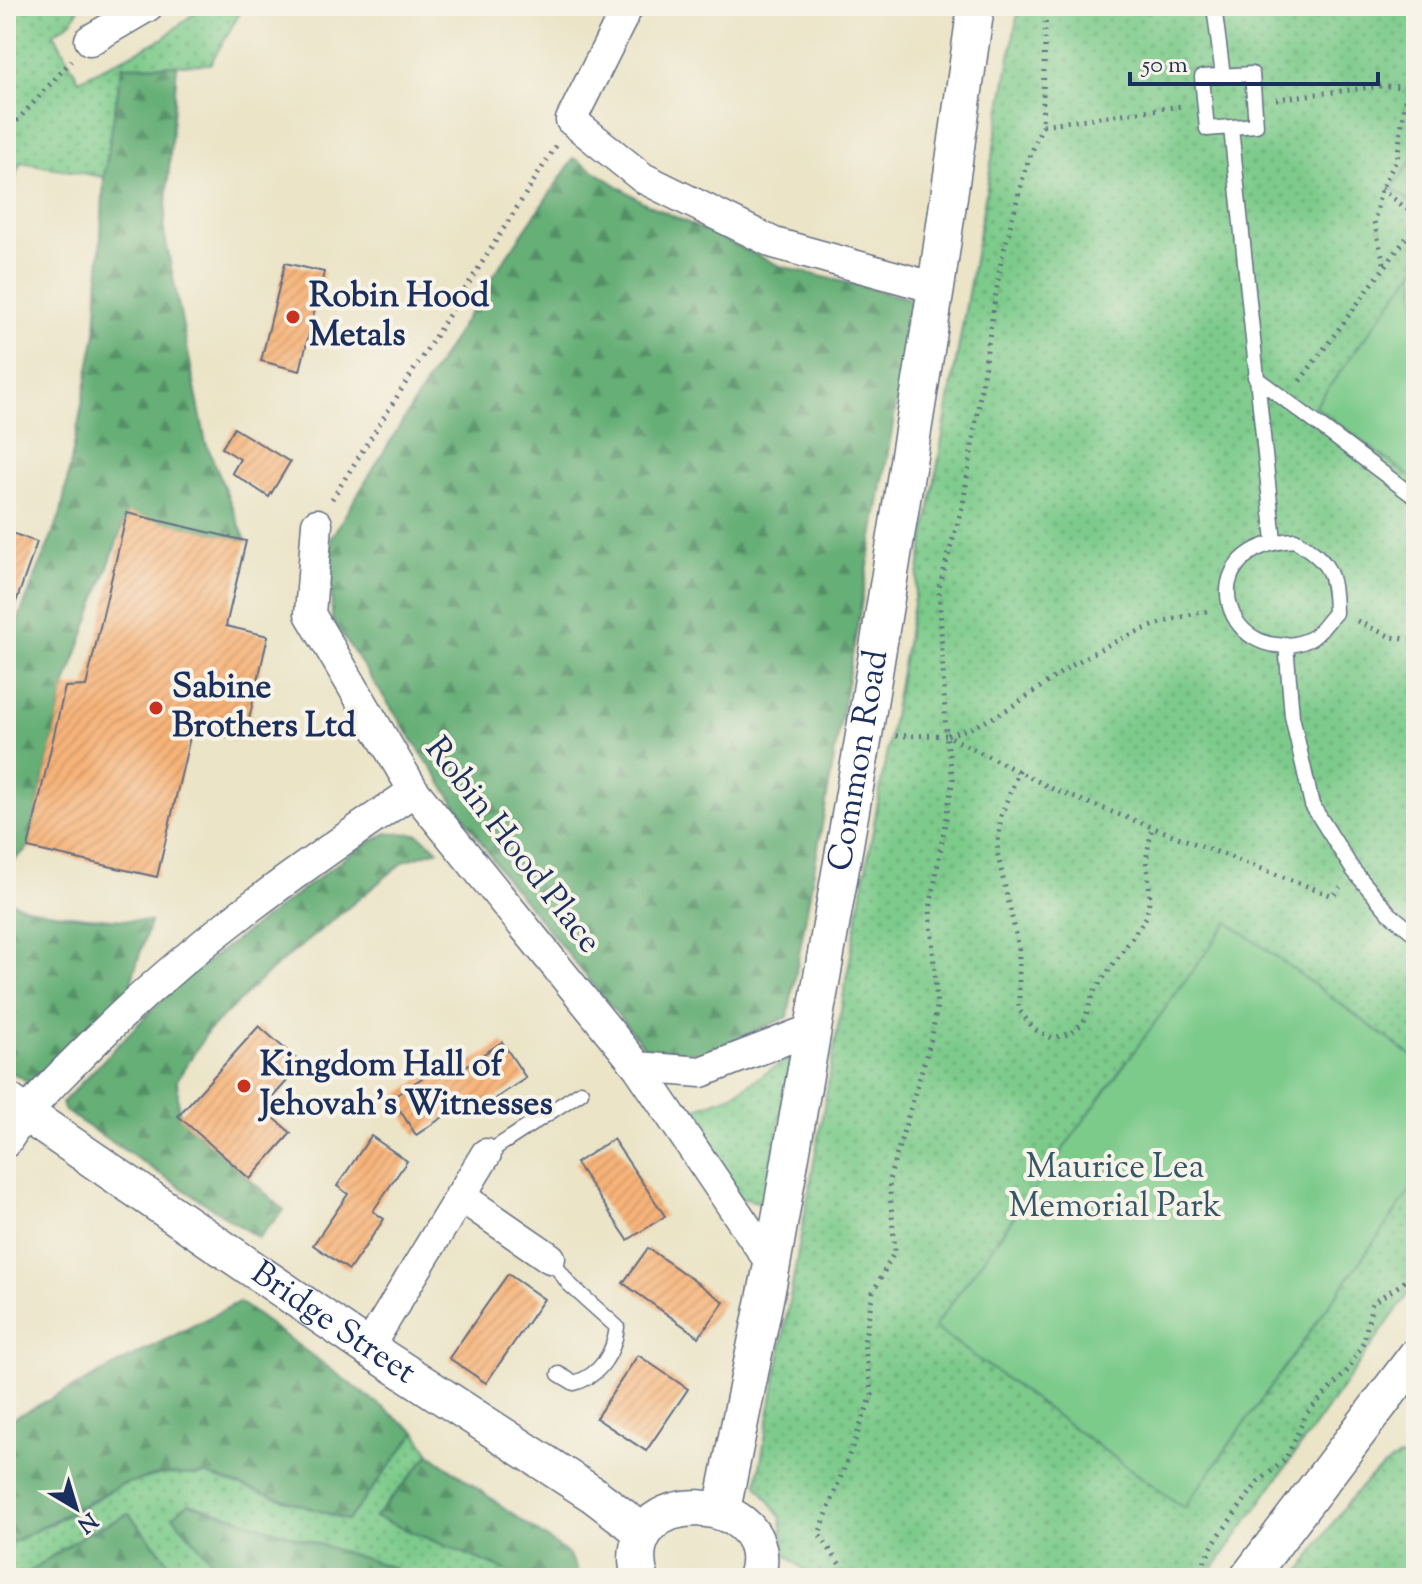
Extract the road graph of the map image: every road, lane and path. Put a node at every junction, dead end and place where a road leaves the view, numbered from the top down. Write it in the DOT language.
graph roads {
  1 [pos="148,6"];
  2 [pos="628,6"];
  3 [pos="976,6"];
  4 [pos="1046,6"];
  5 [pos="1214,6"];
  6 [pos="90,40"];
  7 [pos="1416,64"];
  8 [pos="1223,76"];
  9 [pos="1407,87"];
  10 [pos="1254,101"];
  11 [pos="1205,103"];
  12 [pos="571,120"];
  13 [pos="1042,125"];
  14 [pos="1231,128"];
  15 [pos="6,133"];
  16 [pos="1381,189"];
  17 [pos="1416,216"];
  18 [pos="1416,225"];
  19 [pos="1385,264"];
  20 [pos="936,288"];
  21 [pos="1255,377"];
  22 [pos="1286,400"];
  23 [pos="1416,498"];
  24 [pos="317,524"];
  25 [pos="1274,541"];
  26 [pos="1228,607"];
  27 [pos="1335,613"];
  28 [pos="1416,640"];
  29 [pos="1286,644"];
  30 [pos="864,735"];
  31 [pos="946,735"];
  32 [pos="1019,770"];
  33 [pos="414,791"];
  34 [pos="1152,828"];
  35 [pos="1353,870"];
  36 [pos="1416,935"];
  37 [pos="810,1030"];
  38 [pos="638,1067"];
  39 [pos="581,1092"];
  40 [pos="16,1106"];
  41 [pos="6,1142"];
  42 [pos="486,1154"];
  43 [pos="460,1196"];
  44 [pos="550,1258"];
  45 [pos="772,1265"];
  46 [pos="1416,1270"];
  47 [pos="368,1348"];
  48 [pos="1416,1356"];
  49 [pos="559,1374"];
  50 [pos="722,1510"];
  51 [pos="644,1533"];
  52 [pos="640,1578"];
  53 [pos="756,1578"];
  54 [pos="858,1578"];
  55 [pos="1178,1578"];
  56 [pos="1248,1578"];
  1 -- 6 [label="street"];
  2 -- 12 [label="street"];
  3 -- 20 [label="street, Common Road"];
  4 -- 13 [label="path"];
  5 -- 8 [label="lane"];
  6 -- 15 [label="path"];
  7 -- 9 [label="path"];
  8 -- 10 [label="lane"];
  8 -- 11 [label="lane"];
  9 -- 10 [label="path"];
  9 -- 16 [label="path"];
  10 -- 14 [label="lane"];
  11 -- 13 [label="path"];
  11 -- 14 [label="lane"];
  12 -- 20 [label="street"];
  12 -- 24 [label="path"];
  13 -- 31 [label="path"];
  14 -- 21 [label="lane"];
  16 -- 17 [label="path"];
  16 -- 19 [label="path"];
  18 -- 19 [label="path"];
  19 -- 22 [label="path"];
  20 -- 30 [label="street, Common Road"];
  21 -- 22 [label="lane"];
  21 -- 25 [label="lane"];
  22 -- 23 [label="lane"];
  24 -- 33 [label="street, Robin Hood Place"];
  25 -- 26 [label="lane"];
  25 -- 27 [label="lane"];
  26 -- 29 [label="lane"];
  26 -- 31 [label="path"];
  27 -- 28 [label="path"];
  27 -- 29 [label="lane"];
  29 -- 35 [label="lane"];
  30 -- 31 [label="path"];
  30 -- 37 [label="street, Common Road"];
  31 -- 32 [label="path"];
  31 -- 54 [label="path"];
  32 -- 34 [label="path"];
  32 -- 34 [label="path"];
  33 -- 38 [label="street, Robin Hood Place"];
  33 -- 40 [label="street"];
  34 -- 35 [label="path"];
  35 -- 36 [label="lane"];
  37 -- 38 [label="street"];
  37 -- 45 [label="street, Common Road"];
  38 -- 45 [label="street, Robin Hood Place"];
  39 -- 42 [label="lane"];
  40 -- 41 [label="street"];
  40 -- 47 [label="street, Bridge Street"];
  42 -- 43 [label="street"];
  43 -- 44 [label="street"];
  43 -- 47 [label="street"];
  44 -- 49 [label="lane"];
  45 -- 50 [label="street, Common Road"];
  46 -- 55 [label="path"];
  47 -- 51 [label="street, Bridge Street"];
  48 -- 56 [label="street"];
  50 -- 51 [label="street"];
  50 -- 53 [label="street"];
  51 -- 52 [label="street"];
}
